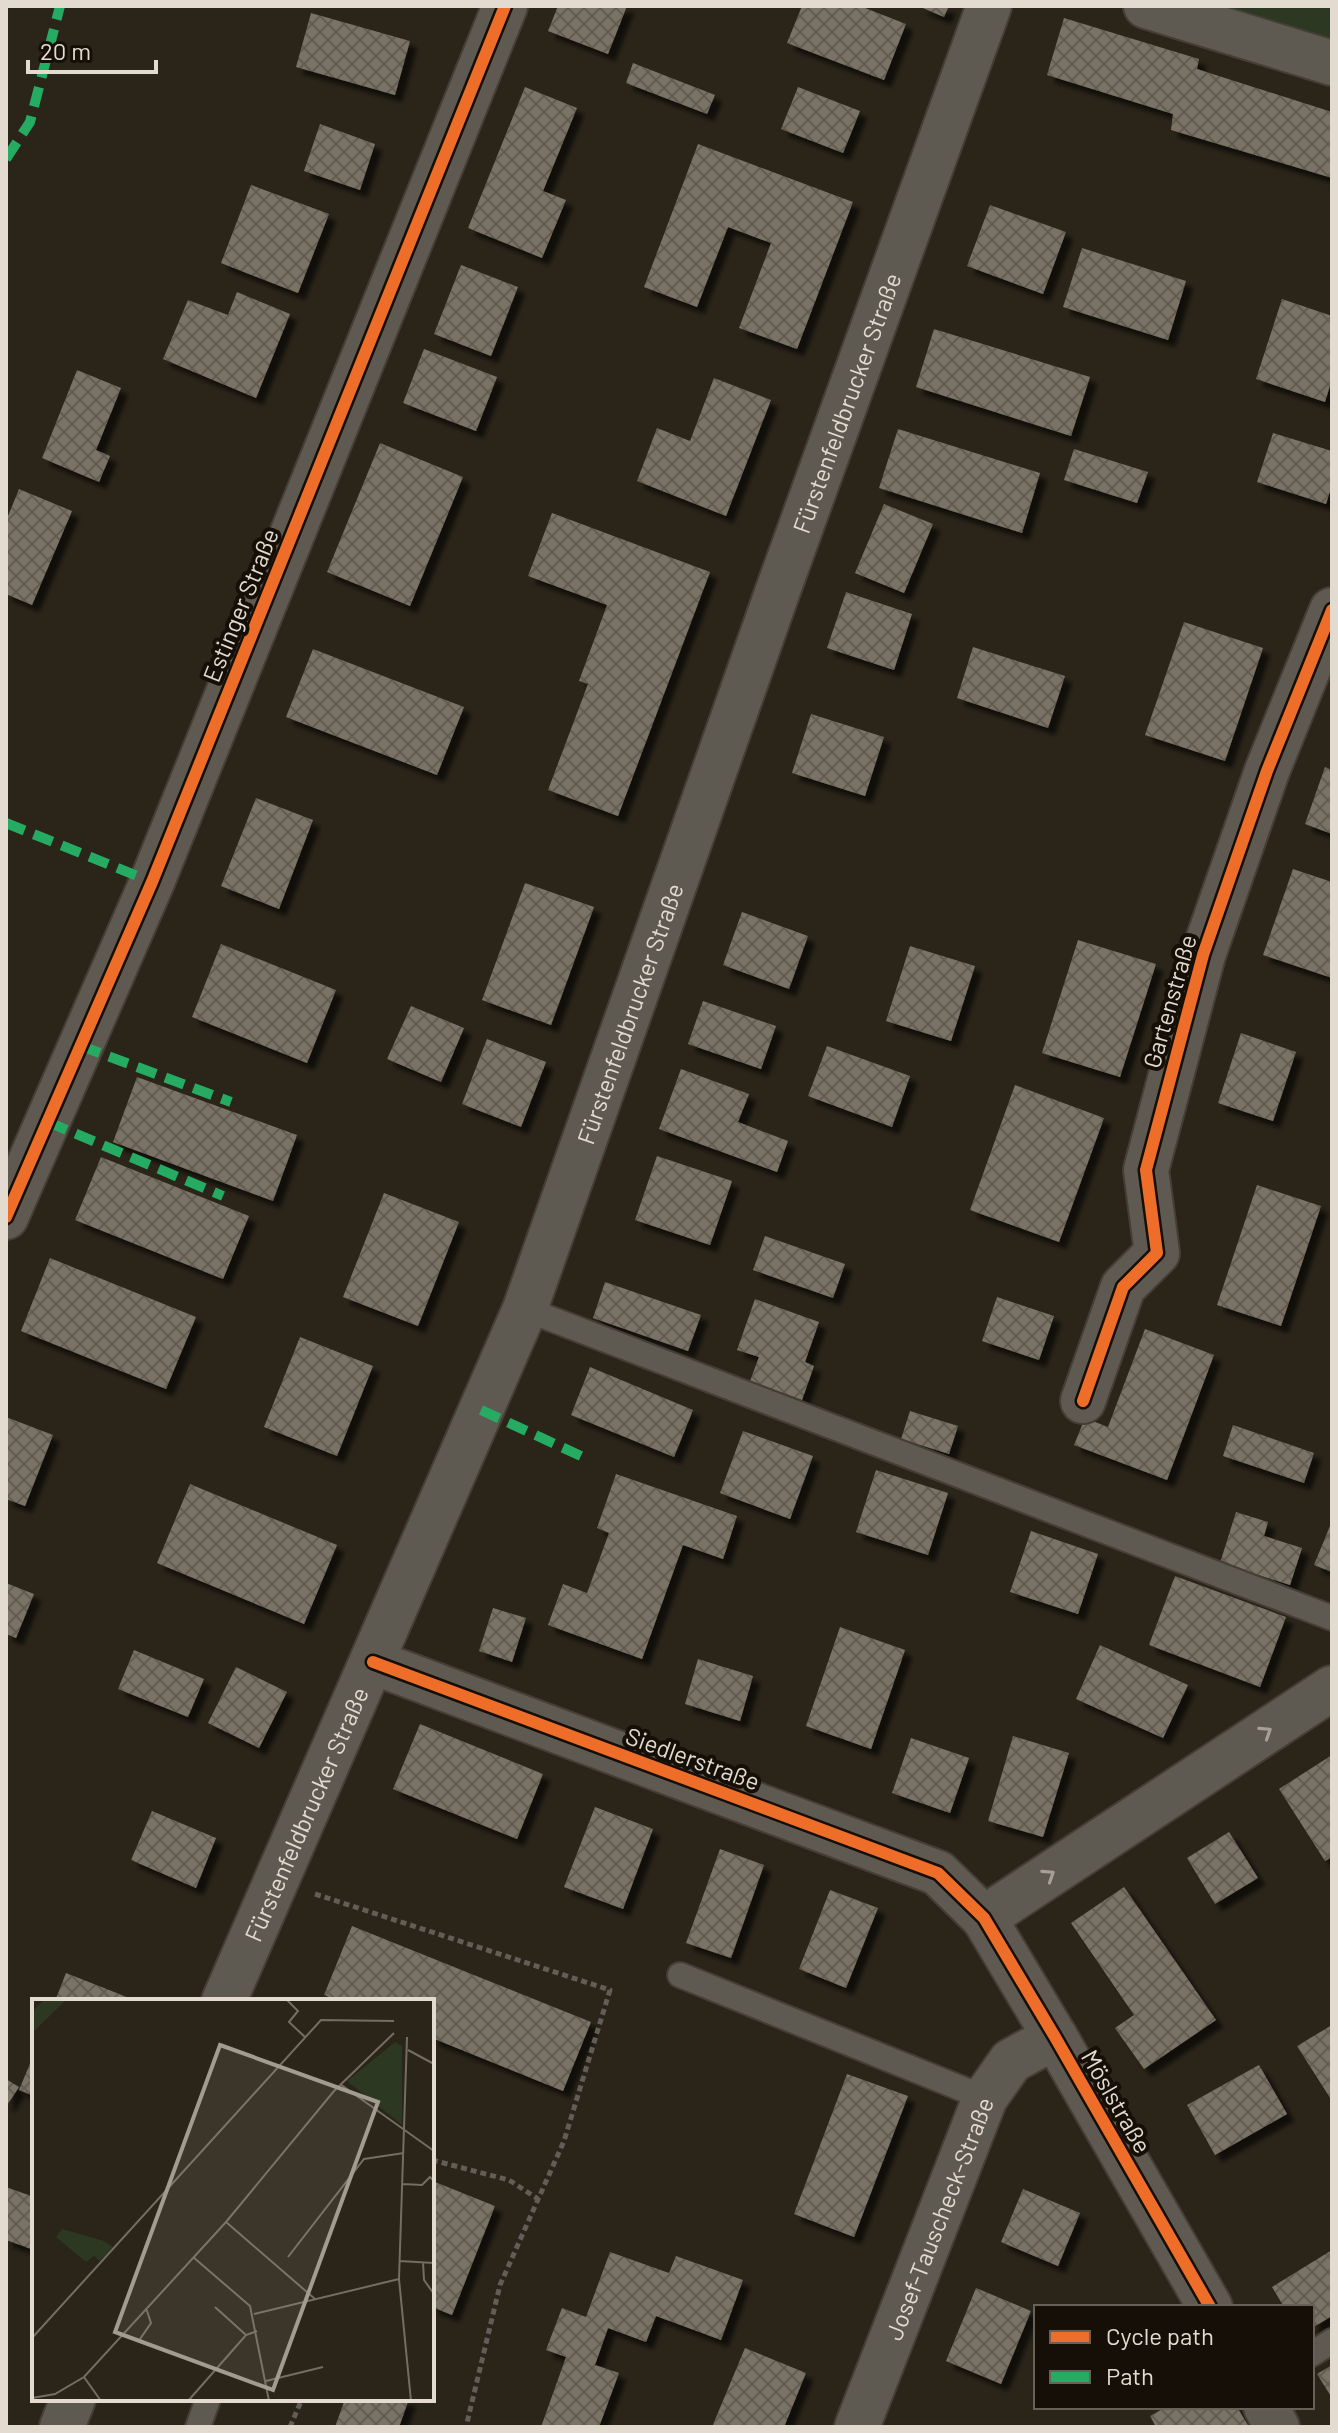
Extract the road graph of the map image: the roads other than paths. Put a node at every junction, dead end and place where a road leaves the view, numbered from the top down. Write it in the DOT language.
graph roads {
  1 [pos="505,6"];
  2 [pos="989,6"];
  3 [pos="1146,6"];
  4 [pos="1332,63"];
  5 [pos="1332,610"];
  6 [pos="6,1217"];
  7 [pos="525,1309"];
  8 [pos="1083,1401"];
  9 [pos="1332,1618"];
  10 [pos="373,1662"];
  11 [pos="1332,1688"];
  12 [pos="984,1918"];
  13 [pos="680,1975"];
  14 [pos="225,1999"];
  15 [pos="1055,2037"];
  16 [pos="985,2098"];
  17 [pos="1209,2305"];
  18 [pos="1332,2341"];
  19 [pos="1314,2353"];
  20 [pos="72,2401"];
  21 [pos="207,2401"];
  22 [pos="1267,2409"];
  23 [pos="62,2427"];
  24 [pos="198,2427"];
  25 [pos="857,2427"];
  26 [pos="1277,2427"];
  1 -- 6 [label="street, Estinger Straße"];
  2 -- 7 [label="street, Fürstenfeldbrucker Straße"];
  3 -- 4 [label="street"];
  5 -- 8 [label="street, Gartenstraße"];
  7 -- 9 [label="lane"];
  7 -- 10 [label="street, Fürstenfeldbrucker Straße"];
  10 -- 12 [label="street, Siedlerstraße"];
  10 -- 14 [label="street, Fürstenfeldbrucker Straße"];
  12 -- 11 [label="street, one-way"];
  12 -- 15 [label="street, Möslstraße"];
  13 -- 16 [label="lane"];
  15 -- 16 [label="street, Josef-Tauscheck-Straße"];
  15 -- 17 [label="street, Möslstraße"];
  16 -- 25 [label="street, Josef-Tauscheck-Straße"];
  18 -- 19 [label="lane"];
  20 -- 23 [label="street"];
  21 -- 24 [label="lane"];
  22 -- 26 [label="street"];
}
